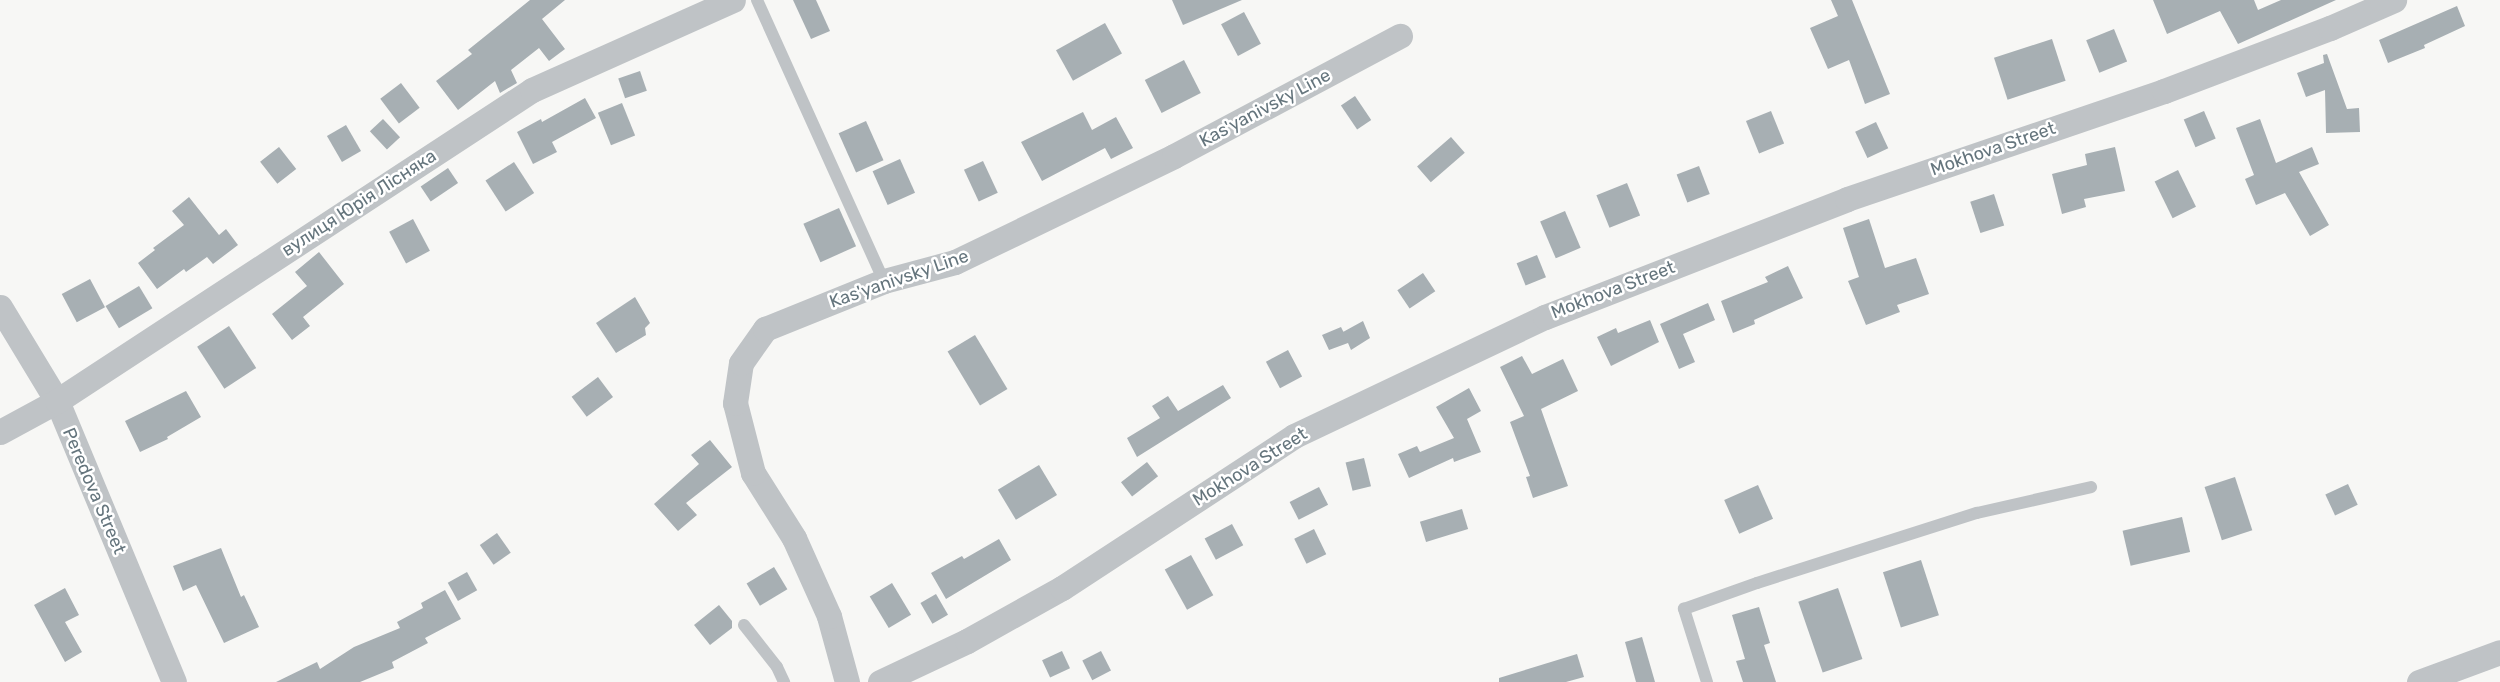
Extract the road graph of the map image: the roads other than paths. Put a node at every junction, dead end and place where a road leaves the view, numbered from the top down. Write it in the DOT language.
graph roads {
  1 [pos="732,0"];
  2 [pos="757,0"];
  3 [pos="2394,0"];
  4 [pos="1400,36"];
  5 [pos="884,281"];
  6 [pos="0,307"];
  7 [pos="57,401"];
  8 [pos="0,432"];
  9 [pos="2091,487"];
  10 [pos="744,625"];
  11 [pos="2500,652"];
  12 [pos="927,660"];
  13 [pos="174,682"];
  14 [pos="784,682"];
  15 [pos="847,682"];
  16 [pos="880,682"];
  17 [pos="917,682"];
  18 [pos="1707,682"];
  19 [pos="2419,682"];
  1 -- 7 [label="street, вулиця Юрія Лісняка"];
  2 -- 5 [label="lane"];
  3 -- 12 [label="street, Mokhova Street"];
  4 -- 5 [label="street, Kas'yanivsky Line"];
  5 -- 15 [label="street, Kas'yanivsky Line"];
  6 -- 7 [label="street, Peredova Street"];
  7 -- 8 [label="street, вулиця Юрія Лісняка"];
  7 -- 13 [label="street, Peredova Street"];
  9 -- 18 [label="lane"];
  10 -- 14 [label="lane"];
  11 -- 19 [label="street"];
  12 -- 16 [label="street, Mokhova Street"];
  12 -- 17 [label="street"];
}
